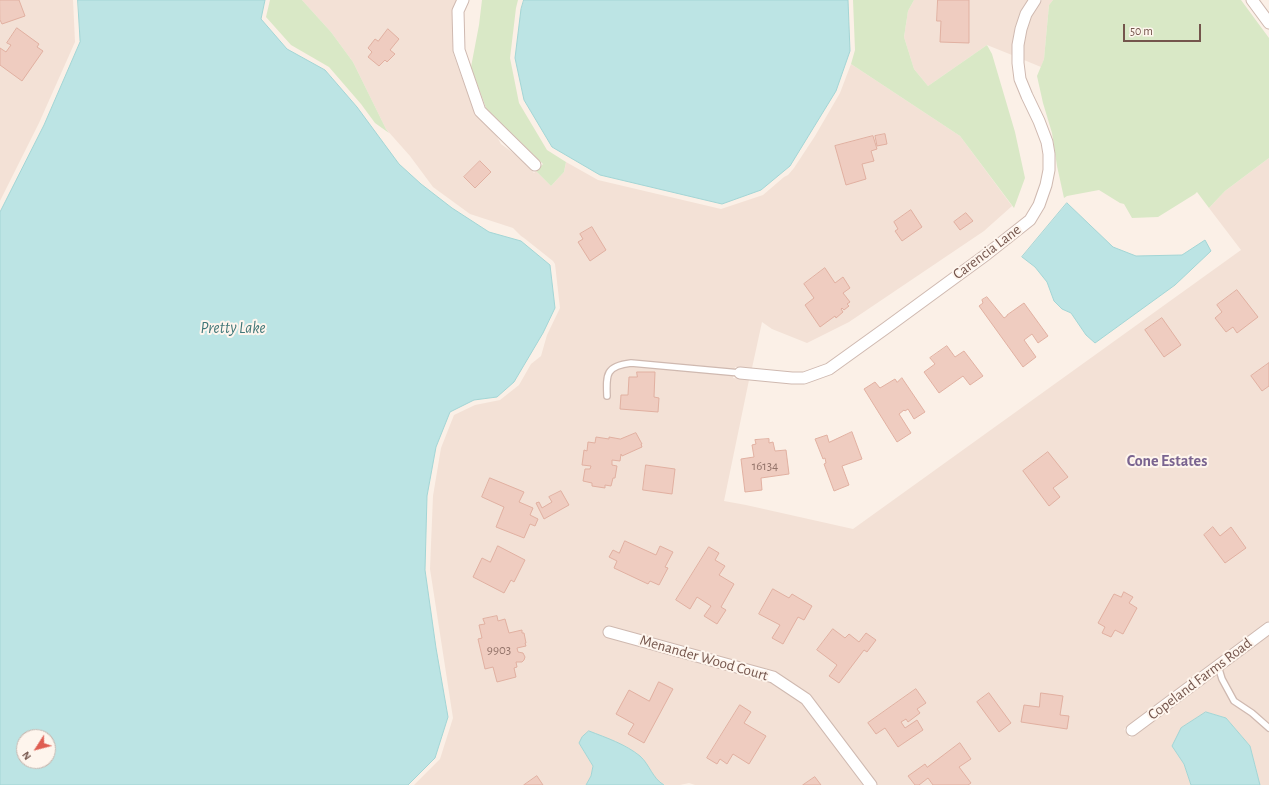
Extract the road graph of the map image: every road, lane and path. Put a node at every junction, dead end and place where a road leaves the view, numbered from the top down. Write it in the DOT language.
graph roads {
  1 [pos="463,0"];
  2 [pos="1035,0"];
  3 [pos="1252,0"];
  4 [pos="1269,23"];
  5 [pos="535,165"];
  6 [pos="740,373"];
  7 [pos="607,396"];
  8 [pos="1269,628"];
  9 [pos="609,632"];
  10 [pos="1218,666"];
  11 [pos="1269,728"];
  12 [pos="1132,730"];
  13 [pos="871,785"];
  1 -- 5 [label="street"];
  2 -- 6 [label="street, Carencia Lane"];
  3 -- 4 [label="street"];
  6 -- 7 [label="lane"];
  8 -- 10 [label="street, Copeland Farms Road"];
  9 -- 13 [label="street, Menander Wood Court"];
  10 -- 11 [label="lane"];
  10 -- 12 [label="street, Copeland Farms Road"];
}
